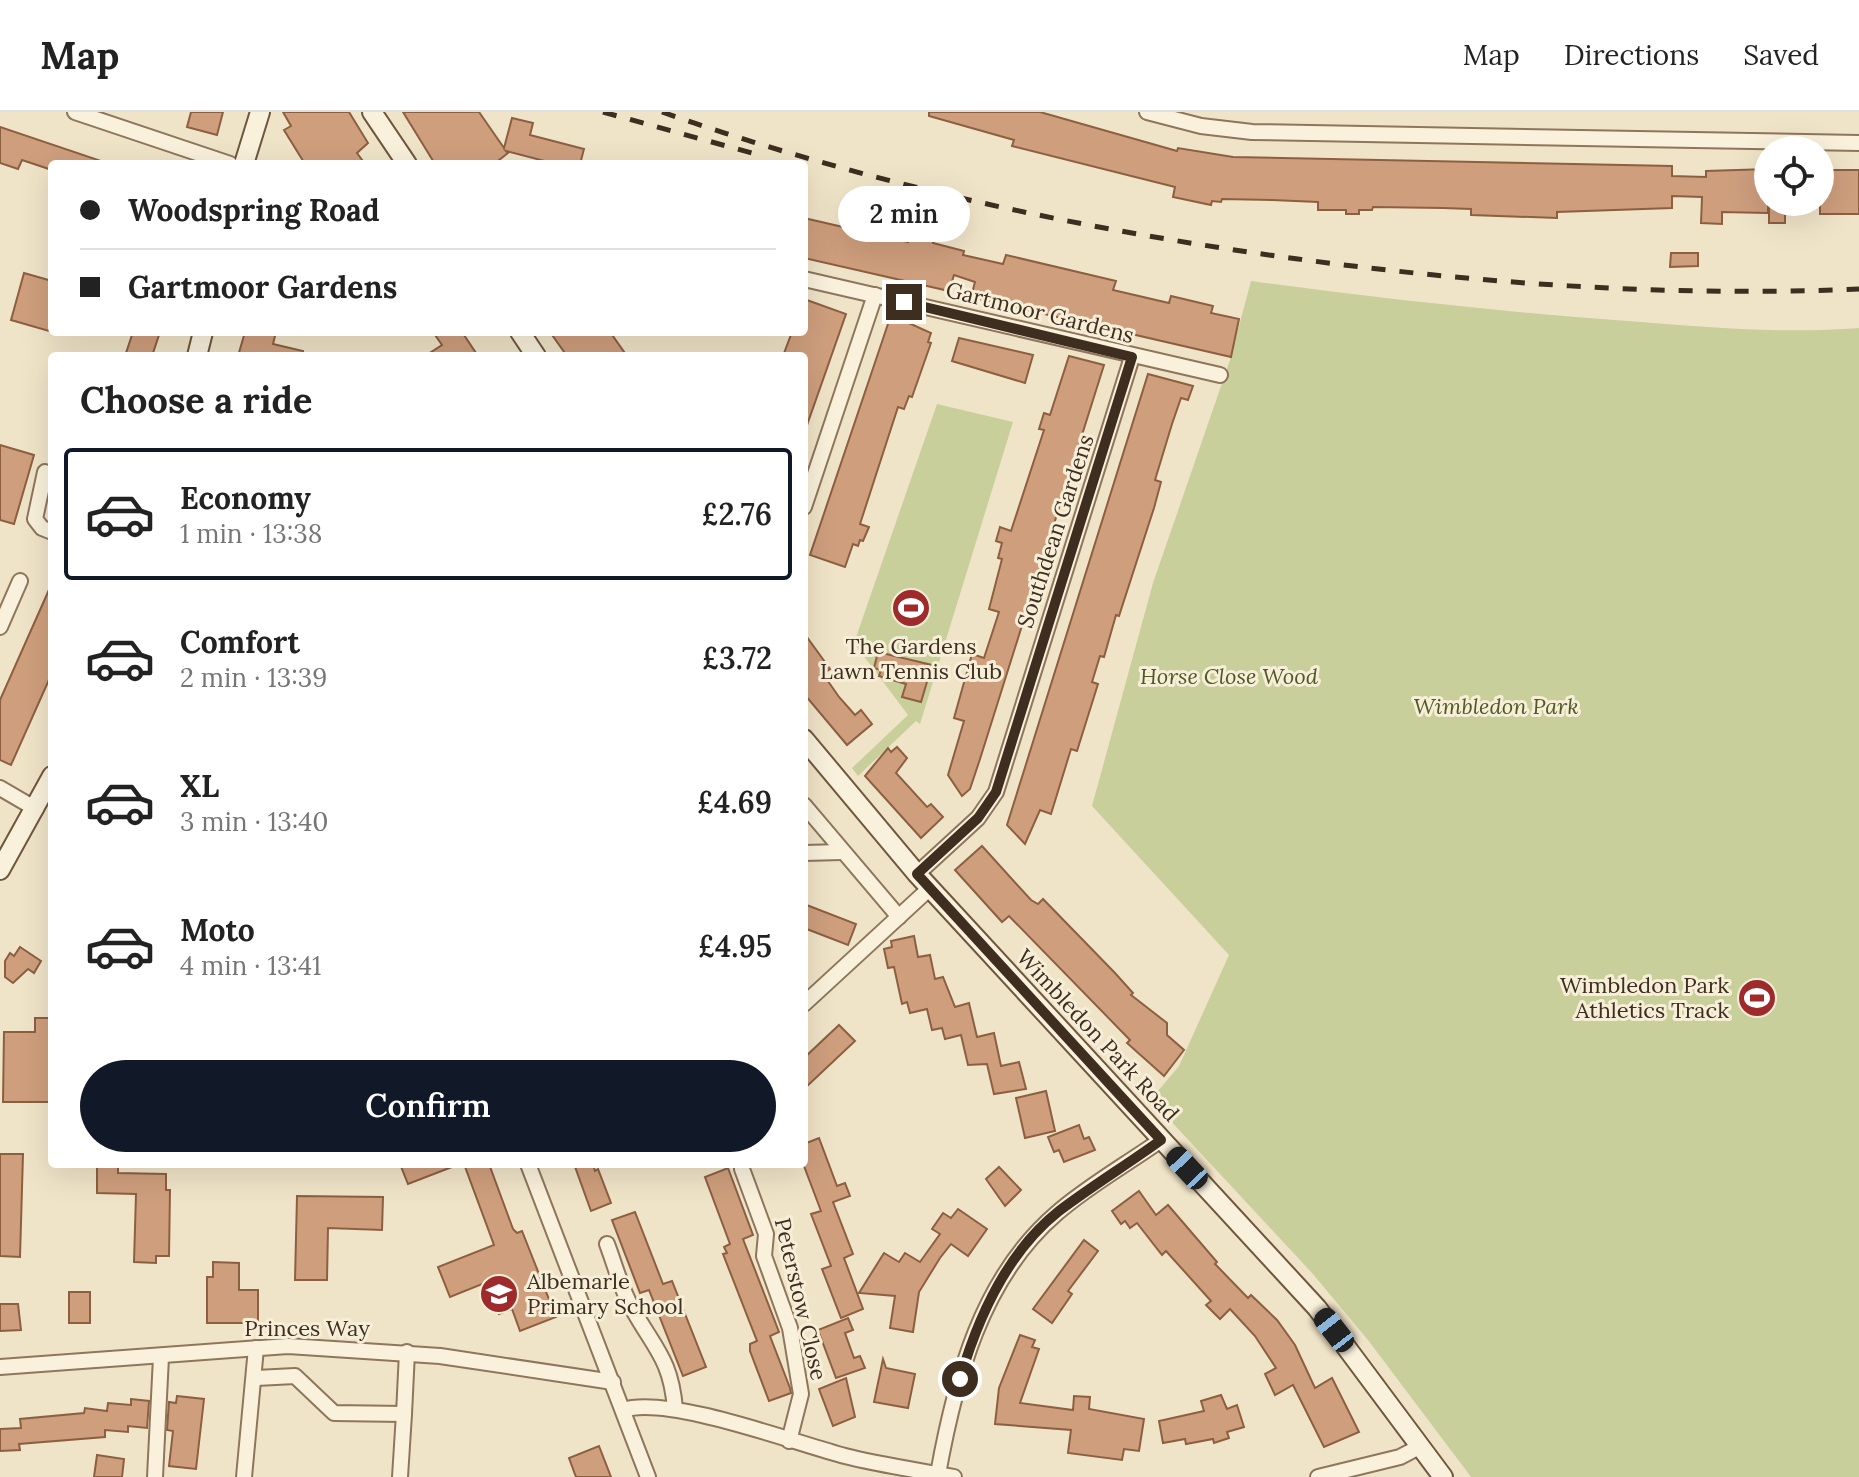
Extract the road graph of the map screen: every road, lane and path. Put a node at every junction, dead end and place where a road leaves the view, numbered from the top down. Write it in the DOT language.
graph roads {
  1 [pos="75,112"];
  2 [pos="260,112"];
  3 [pos="372,112"];
  4 [pos="1147,112"];
  5 [pos="1168,115"];
  6 [pos="1859,143"];
  7 [pos="218,160"];
  8 [pos="245,160"];
  9 [pos="404,160"];
  10 [pos="808,280"];
  11 [pos="875,295"];
  12 [pos="1132,357"];
  13 [pos="1220,375"];
  14 [pos="45,472"];
  15 [pos="808,495"];
  16 [pos="48,529"];
  17 [pos="20,581"];
  18 [pos="0,627"];
  19 [pos="808,744"];
  20 [pos="48,784"];
  21 [pos="0,788"];
  22 [pos="36,809"];
  23 [pos="808,810"];
  24 [pos="842,852"];
  25 [pos="808,853"];
  26 [pos="0,870"];
  27 [pos="924,881"];
  28 [pos="899,917"];
  29 [pos="808,1000"];
  30 [pos="1161,1140"];
  31 [pos="530,1168"];
  32 [pos="742,1169"];
  33 [pos="607,1244"];
  34 [pos="256,1348"];
  35 [pos="407,1352"];
  36 [pos="161,1357"];
  37 [pos="0,1367"];
  38 [pos="256,1378"];
  39 [pos="613,1382"];
  40 [pos="675,1409"];
  41 [pos="623,1410"];
  42 [pos="404,1414"];
  43 [pos="789,1441"];
  44 [pos="1421,1446"];
  45 [pos="938,1474"];
  46 [pos="155,1477"];
  47 [pos="244,1477"];
  48 [pos="400,1477"];
  49 [pos="648,1477"];
  50 [pos="954,1477"];
  51 [pos="1318,1477"];
  52 [pos="1443,1477"];
  1 -- 7 [label="street"];
  2 -- 8 [label="street"];
  3 -- 9 [label="street"];
  4 -- 5 [label="street"];
  5 -- 6 [label="street"];
  10 -- 11 [label="street, Gartmoor Gardens"];
  11 -- 12 [label="street, Gartmoor Gardens"];
  11 -- 15 [label="street"];
  12 -- 13 [label="street, Gartmoor Gardens"];
  12 -- 27 [label="street, Southdean Gardens"];
  14 -- 16 [label="street"];
  17 -- 18 [label="street"];
  19 -- 27 [label="street, Wimbledon Park Road"];
  20 -- 22 [label="street"];
  21 -- 22 [label="street"];
  22 -- 26 [label="street"];
  23 -- 24 [label="street"];
  24 -- 25 [label="street"];
  24 -- 28 [label="street"];
  27 -- 28 [label="street, Southdean Gardens"];
  27 -- 30 [label="street, Wimbledon Park Road"];
  28 -- 29 [label="street, Southdean Gardens"];
  30 -- 44 [label="street, Wimbledon Park Road"];
  30 -- 45 [label="street"];
  31 -- 39 [label="street"];
  32 -- 43 [label="street, Peterstow Close"];
  33 -- 40 [label="street"];
  34 -- 35 [label="street, Princes Way"];
  34 -- 36 [label="street, Princes Way"];
  34 -- 38 [label="street"];
  35 -- 39 [label="street, Princes Way"];
  35 -- 42 [label="street"];
  36 -- 37 [label="street, Princes Way"];
  36 -- 46 [label="street"];
  38 -- 42 [label="street"];
  38 -- 47 [label="street"];
  39 -- 41 [label="street"];
  40 -- 41 [label="street"];
  40 -- 43 [label="street"];
  41 -- 49 [label="street"];
  42 -- 48 [label="street"];
  43 -- 45 [label="street"];
  44 -- 51 [label="street"];
  44 -- 52 [label="street, Wimbledon Park Road"];
  45 -- 50 [label="street"];
}
